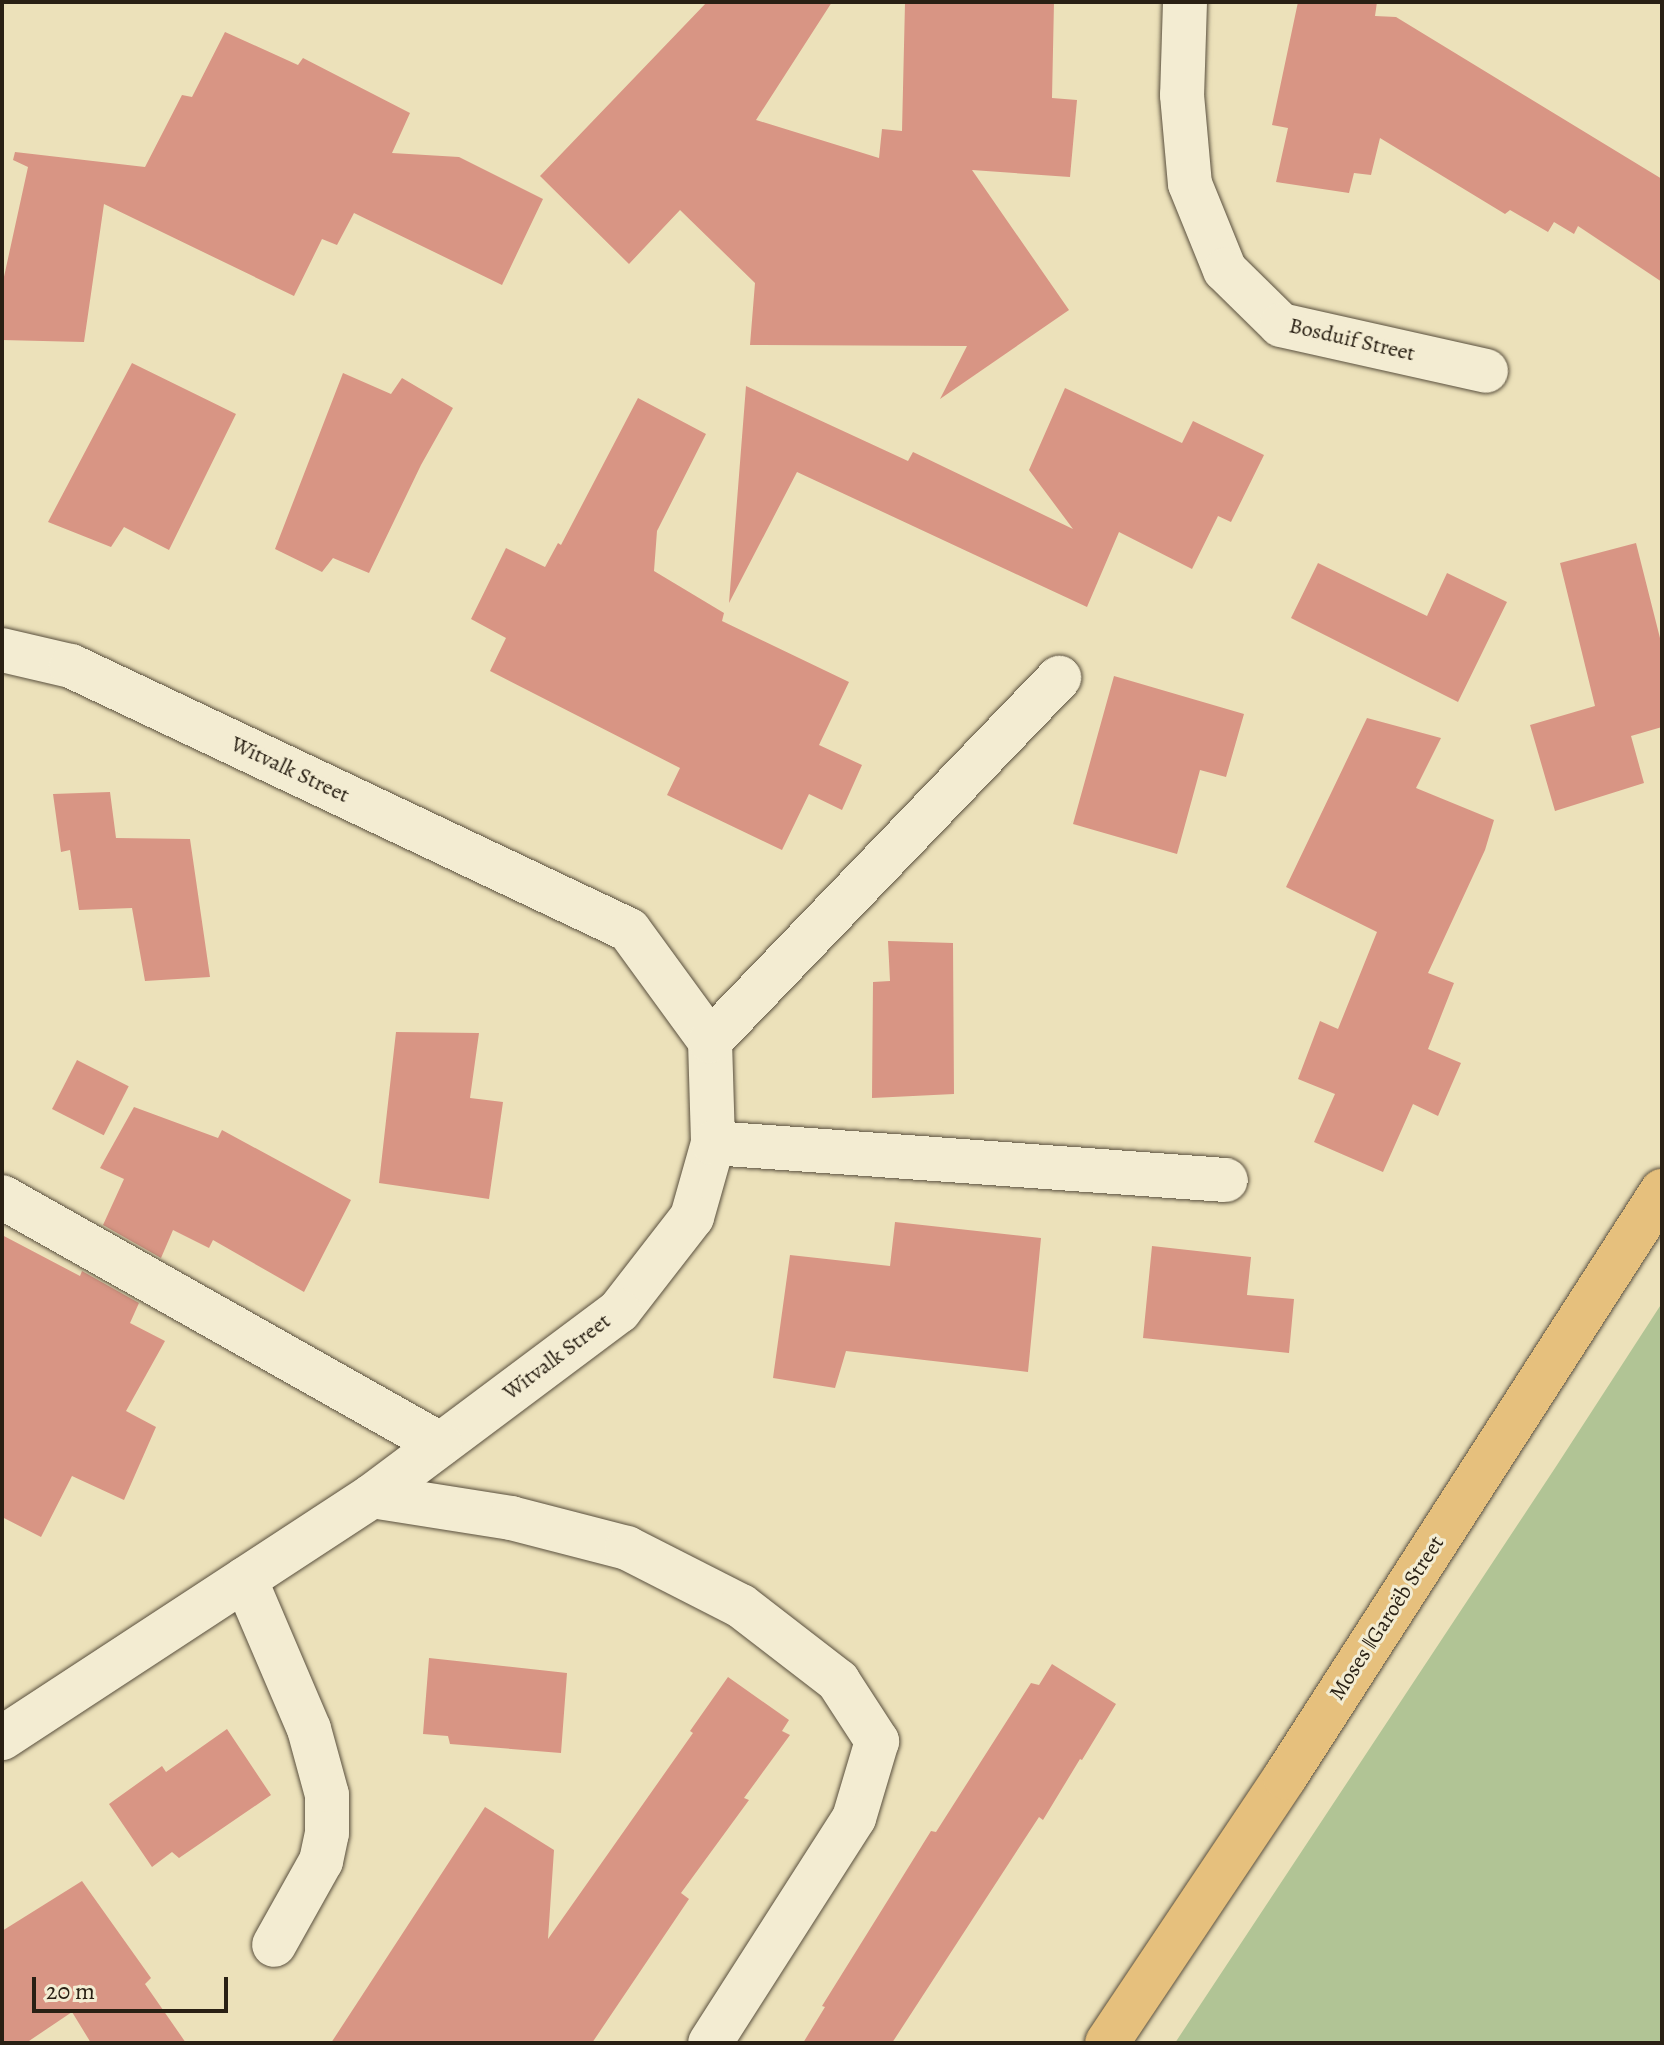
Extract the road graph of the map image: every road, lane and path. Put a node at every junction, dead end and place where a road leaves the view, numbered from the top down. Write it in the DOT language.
graph roads {
  1 [pos="1185,2"];
  2 [pos="1486,371"];
  3 [pos="2,650"];
  4 [pos="1059,678"];
  5 [pos="710,1041"];
  6 [pos="713,1143"];
  7 [pos="1226,1180"];
  8 [pos="1662,1191"];
  9 [pos="2,1197"];
  10 [pos="440,1444"];
  11 [pos="372,1496"];
  12 [pos="245,1579"];
  13 [pos="2,1738"];
  14 [pos="274,1945"];
  15 [pos="710,2043"];
  16 [pos="1107,2043"];
  1 -- 2 [label="street, Bosduif Street"];
  3 -- 5 [label="street, Witvalk Street"];
  4 -- 5 [label="street"];
  5 -- 6 [label="street, Witvalk Street"];
  6 -- 7 [label="street"];
  6 -- 10 [label="street, Witvalk Street"];
  8 -- 16 [label="main road, Moses ǁGaroëb Street"];
  9 -- 10 [label="street"];
  10 -- 11 [label="street, Witvalk Street"];
  11 -- 12 [label="street, Witvalk Street"];
  11 -- 15 [label="street"];
  12 -- 13 [label="street, Witvalk Street"];
  12 -- 14 [label="street"];
}
